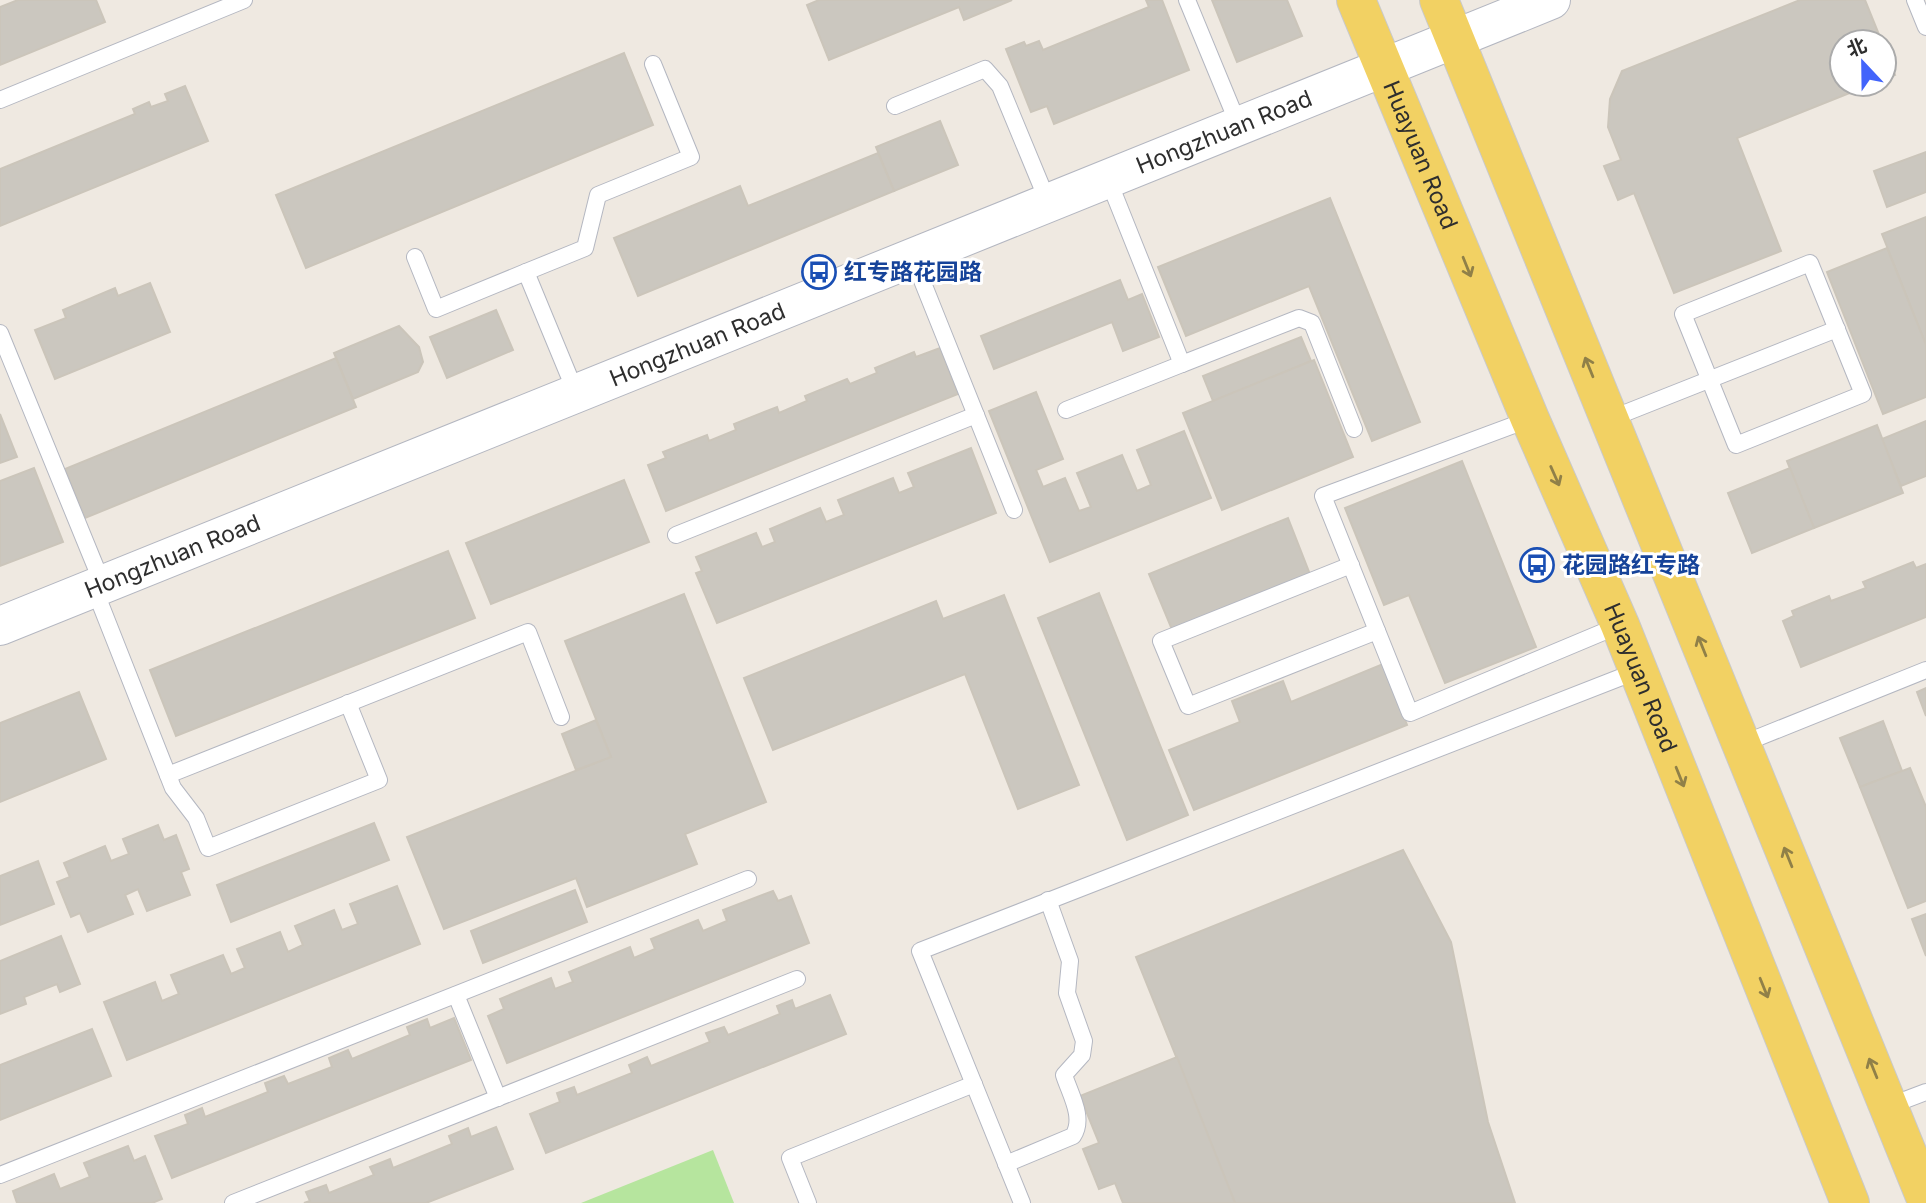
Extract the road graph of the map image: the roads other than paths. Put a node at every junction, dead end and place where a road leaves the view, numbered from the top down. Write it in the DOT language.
graph roads {
  1 [pos="244,0"];
  2 [pos="1187,0"];
  3 [pos="1356,0"];
  4 [pos="1439,0"];
  5 [pos="1551,0"];
  6 [pos="1915,0"];
  7 [pos="1926,27"];
  8 [pos="1455,39"];
  9 [pos="653,64"];
  10 [pos="1385,69"];
  11 [pos="0,100"];
  12 [pos="895,106"];
  13 [pos="1240,126"];
  14 [pos="1108,179"];
  15 [pos="1049,203"];
  16 [pos="415,257"];
  17 [pos="913,258"];
  18 [pos="526,272"];
  19 [pos="1837,328"];
  20 [pos="0,333"];
  21 [pos="1182,364"];
  22 [pos="1709,380"];
  23 [pos="576,394"];
  24 [pos="1066,410"];
  25 [pos="976,415"];
  26 [pos="1530,419"];
  27 [pos="1610,419"];
  28 [pos="1354,429"];
  29 [pos="1014,510"];
  30 [pos="676,535"];
  31 [pos="1351,565"];
  32 [pos="98,586"];
  33 [pos="1620,625"];
  34 [pos="0,626"];
  35 [pos="1377,631"];
  36 [pos="1926,670"];
  37 [pos="1637,671"];
  38 [pos="348,703"];
  39 [pos="561,716"];
  40 [pos="1742,744"];
  41 [pos="168,775"];
  42 [pos="748,879"];
  43 [pos="1048,900"];
  44 [pos="797,979"];
  45 [pos="456,995"];
  46 [pos="974,1084"];
  47 [pos="1926,1091"];
  48 [pos="498,1098"];
  49 [pos="1889,1106"];
  50 [pos="1006,1164"];
  51 [pos="0,1175"];
  52 [pos="1926,1199"];
  53 [pos="233,1203"];
  54 [pos="808,1203"];
  55 [pos="1022,1203"];
  56 [pos="1850,1203"];
  1 -- 11 [label="lane"];
  2 -- 13 [label="lane"];
  3 -- 10 [label="main road, Huayuan Road"];
  4 -- 8 [label="main road"];
  5 -- 8 [label="street, Hongzhuan Road"];
  6 -- 7 [label="lane"];
  8 -- 10 [label="street, Hongzhuan Road"];
  27 -- 8 [label="main road, one-way"];
  9 -- 18 [label="lane"];
  10 -- 13 [label="street, Hongzhuan Road"];
  10 -- 26 [label="main road, Huayuan Road, one-way"];
  12 -- 15 [label="lane"];
  13 -- 14 [label="street, Hongzhuan Road"];
  14 -- 15 [label="street, Hongzhuan Road"];
  14 -- 21 [label="lane"];
  15 -- 17 [label="street, Hongzhuan Road"];
  16 -- 18 [label="lane"];
  17 -- 23 [label="street, Hongzhuan Road"];
  17 -- 25 [label="lane"];
  18 -- 23 [label="lane"];
  19 -- 22 [label="lane"];
  19 -- 22 [label="lane"];
  19 -- 22 [label="lane"];
  20 -- 32 [label="lane"];
  21 -- 24 [label="lane"];
  21 -- 28 [label="lane"];
  22 -- 27 [label="lane"];
  23 -- 32 [label="street, Hongzhuan Road"];
  25 -- 29 [label="lane"];
  25 -- 30 [label="lane"];
  26 -- 31 [label="lane"];
  26 -- 33 [label="main road, Huayuan Road, one-way"];
  40 -- 27 [label="main road, one-way"];
  31 -- 35 [label="lane"];
  31 -- 35 [label="lane"];
  32 -- 34 [label="street, Hongzhuan Road"];
  32 -- 41 [label="lane"];
  33 -- 35 [label="lane"];
  33 -- 37 [label="main road, Huayuan Road"];
  36 -- 40 [label="lane"];
  37 -- 43 [label="lane"];
  37 -- 56 [label="main road, Huayuan Road, one-way"];
  38 -- 39 [label="lane"];
  38 -- 41 [label="lane"];
  38 -- 41 [label="lane"];
  49 -- 40 [label="main road, one-way"];
  42 -- 45 [label="lane"];
  43 -- 46 [label="lane"];
  43 -- 50 [label="lane"];
  44 -- 48 [label="lane"];
  45 -- 48 [label="lane"];
  45 -- 51 [label="lane"];
  46 -- 50 [label="lane"];
  46 -- 54 [label="lane"];
  47 -- 49 [label="lane"];
  48 -- 53 [label="lane"];
  49 -- 52 [label="main road"];
  50 -- 55 [label="lane"];
}
